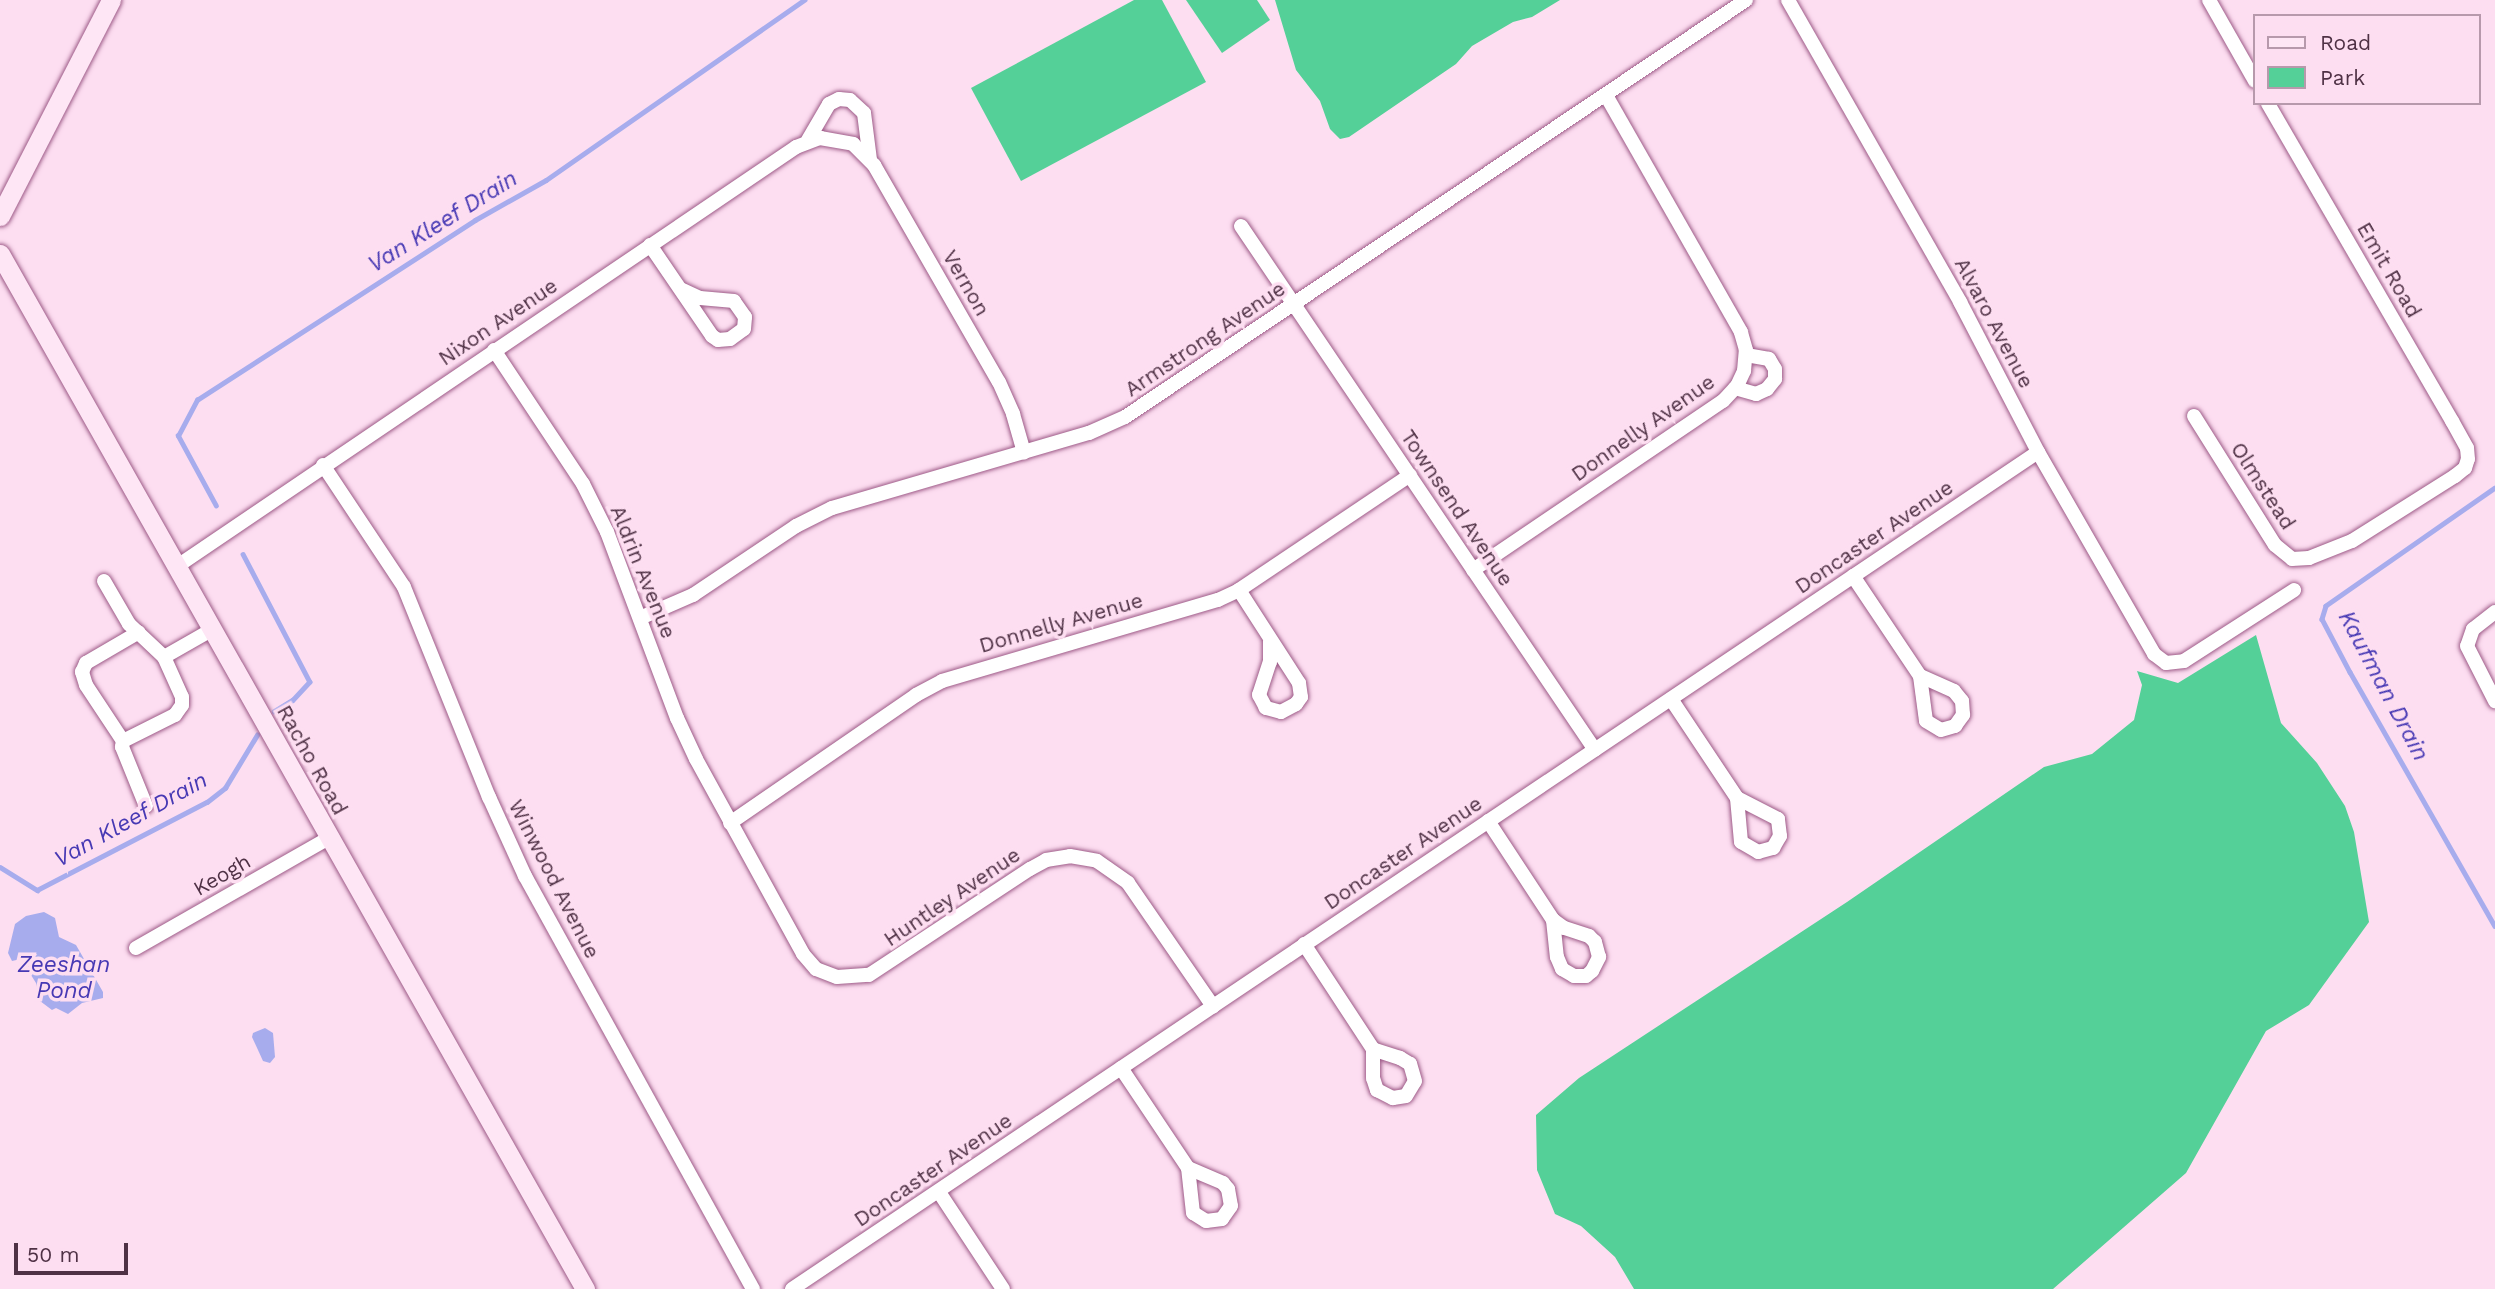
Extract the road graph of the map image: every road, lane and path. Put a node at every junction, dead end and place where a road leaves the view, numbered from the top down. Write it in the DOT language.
graph roads {
  1 [pos="111,0"];
  2 [pos="1746,0"];
  3 [pos="1788,0"];
  4 [pos="2208,0"];
  5 [pos="2254,79"];
  6 [pos="1606,95"];
  7 [pos="2269,105"];
  8 [pos="808,140"];
  9 [pos="870,160"];
  10 [pos="0,216"];
  11 [pos="1241,226"];
  12 [pos="650,245"];
  13 [pos="0,254"];
  14 [pos="682,290"];
  15 [pos="1296,303"];
  16 [pos="494,350"];
  17 [pos="1746,355"];
  18 [pos="1735,388"];
  19 [pos="2194,416"];
  20 [pos="1024,452"];
  21 [pos="2038,452"];
  22 [pos="323,465"];
  23 [pos="1410,475"];
  24 [pos="2309,558"];
  25 [pos="176,567"];
  26 [pos="1473,570"];
  27 [pos="1853,576"];
  28 [pos="104,581"];
  29 [pos="1239,590"];
  30 [pos="2294,590"];
  31 [pos="2495,612"];
  32 [pos="640,618"];
  33 [pos="213,629"];
  34 [pos="139,632"];
  35 [pos="1270,640"];
  36 [pos="164,657"];
  37 [pos="1920,676"];
  38 [pos="1671,699"];
  39 [pos="2495,701"];
  40 [pos="123,741"];
  41 [pos="1595,750"];
  42 [pos="1737,798"];
  43 [pos="146,806"];
  44 [pos="1488,821"];
  45 [pos="730,823"];
  46 [pos="329,838"];
  47 [pos="1553,920"];
  48 [pos="1304,944"];
  49 [pos="136,948"];
  50 [pos="1213,1006"];
  51 [pos="1373,1049"];
  52 [pos="1121,1068"];
  53 [pos="1188,1168"];
  54 [pos="939,1192"];
  55 [pos="584,1289"];
  56 [pos="753,1289"];
  57 [pos="792,1289"];
  58 [pos="1003,1289"];
  1 -- 10 [label="street"];
  2 -- 6 [label="street, Armstrong Avenue"];
  3 -- 21 [label="street, Alvaro Avenue"];
  4 -- 5 [label="street"];
  6 -- 15 [label="street, Armstrong Avenue"];
  6 -- 17 [label="street"];
  7 -- 24 [label="street, Emit Road"];
  8 -- 9 [label="street, Vernon"];
  8 -- 9 [label="street"];
  8 -- 12 [label="street, Nixon Avenue"];
  9 -- 20 [label="street, Vernon"];
  11 -- 15 [label="street, Townsend Avenue"];
  12 -- 14 [label="street"];
  12 -- 16 [label="street, Nixon Avenue"];
  13 -- 25 [label="street, Racho Road"];
  14 -- 14 [label="street"];
  15 -- 20 [label="street, Armstrong Avenue"];
  15 -- 23 [label="street, Townsend Avenue"];
  16 -- 22 [label="street, Nixon Avenue"];
  16 -- 32 [label="street, Aldrin Avenue"];
  17 -- 18 [label="street, Donnelly Avenue"];
  17 -- 18 [label="street"];
  18 -- 26 [label="street, Donnelly Avenue"];
  19 -- 24 [label="street, Olmstead"];
  20 -- 32 [label="street, Armstrong Avenue"];
  21 -- 27 [label="street, Doncaster Avenue"];
  21 -- 30 [label="street, Alvaro Avenue"];
  22 -- 25 [label="street, Nixon Avenue"];
  22 -- 56 [label="street, Winwood Avenue"];
  23 -- 26 [label="street, Townsend Avenue"];
  23 -- 29 [label="street, Donnelly Avenue"];
  25 -- 33 [label="street, Racho Road"];
  26 -- 41 [label="street, Townsend Avenue"];
  27 -- 37 [label="street"];
  27 -- 38 [label="street, Doncaster Avenue"];
  28 -- 34 [label="street"];
  29 -- 35 [label="street"];
  29 -- 45 [label="street, Donnelly Avenue"];
  31 -- 39 [label="street"];
  32 -- 45 [label="street, Aldrin Avenue"];
  33 -- 36 [label="street"];
  33 -- 46 [label="street, Racho Road"];
  34 -- 36 [label="street"];
  34 -- 40 [label="street"];
  35 -- 35 [label="street"];
  36 -- 40 [label="street"];
  38 -- 41 [label="street, Doncaster Avenue"];
  38 -- 42 [label="street"];
  40 -- 43 [label="street"];
  41 -- 44 [label="street, Doncaster Avenue"];
  44 -- 47 [label="street"];
  44 -- 48 [label="street, Doncaster Avenue"];
  45 -- 50 [label="street, Huntley Avenue"];
  46 -- 49 [label="street, Keogh"];
  46 -- 55 [label="street, Racho Road"];
  48 -- 50 [label="street, Doncaster Avenue"];
  48 -- 51 [label="street"];
  50 -- 52 [label="street, Doncaster Avenue"];
  52 -- 53 [label="street"];
  52 -- 54 [label="street, Doncaster Avenue"];
  54 -- 57 [label="street, Doncaster Avenue"];
  54 -- 58 [label="street"];
}
